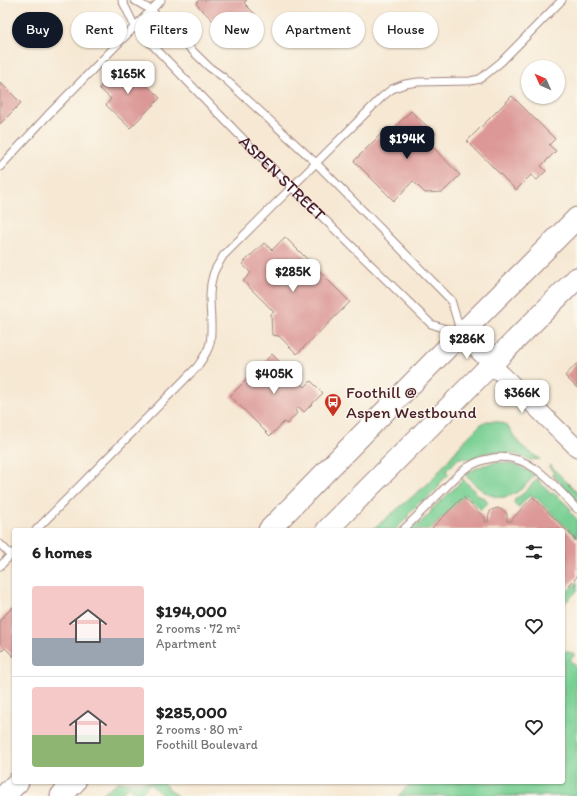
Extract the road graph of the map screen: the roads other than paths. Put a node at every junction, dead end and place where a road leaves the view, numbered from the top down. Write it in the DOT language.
graph roads {
  1 [pos="122,0"];
  2 [pos="134,0"];
  3 [pos="161,0"];
  4 [pos="562,0"];
  5 [pos="151,10"];
  6 [pos="135,27"];
  7 [pos="155,48"];
  8 [pos="316,163"];
  9 [pos="0,168"];
  10 [pos="292,187"];
  11 [pos="577,218"];
  12 [pos="577,278"];
  13 [pos="461,334"];
  14 [pos="492,364"];
  15 [pos="577,448"];
  16 [pos="577,509"];
  17 [pos="38,528"];
  18 [pos="271,528"];
  19 [pos="329,528"];
  20 [pos="405,528"];
  21 [pos="0,544"];
  22 [pos="12,554"];
  23 [pos="12,556"];
  24 [pos="0,566"];
  25 [pos="16,784"];
  26 [pos="73,784"];
  27 [pos="4,796"];
  28 [pos="62,796"];
  1 -- 6 [label="lane, ASPEN STREET"];
  2 -- 5 [label="lane, ASPEN STREET"];
  3 -- 5 [label="lane"];
  4 -- 8 [label="lane"];
  5 -- 8 [label="lane, ASPEN STREET"];
  6 -- 9 [label="lane"];
  7 -- 10 [label="lane, ASPEN STREET"];
  8 -- 10 [label="lane"];
  8 -- 13 [label="lane, ASPEN STREET"];
  10 -- 13 [label="lane, ASPEN STREET"];
  10 -- 17 [label="lane"];
  11 -- 13 [label="main road"];
  12 -- 14 [label="main road"];
  13 -- 14 [label="street, ASPEN STREET"];
  13 -- 18 [label="main road"];
  14 -- 15 [label="street, ASPEN STREET"];
  14 -- 19 [label="main road"];
  16 -- 20 [label="lane"];
  21 -- 22 [label="lane"];
  23 -- 24 [label="lane"];
  25 -- 27 [label="main road"];
  26 -- 28 [label="main road"];
}
